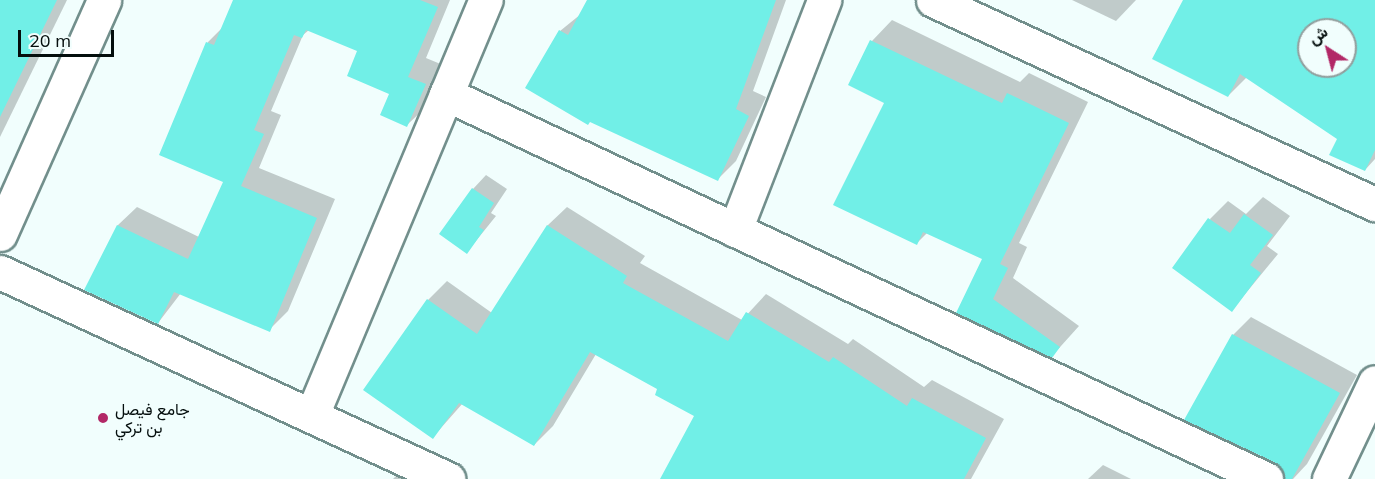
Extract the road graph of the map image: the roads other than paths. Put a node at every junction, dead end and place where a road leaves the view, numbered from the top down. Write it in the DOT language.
graph roads {
  1 [pos="104,0"];
  2 [pos="486,0"];
  3 [pos="824,0"];
  4 [pos="933,0"];
  5 [pos="446,94"];
  6 [pos="1375,204"];
  7 [pos="735,230"];
  8 [pos="0,234"];
  9 [pos="0,272"];
  10 [pos="1375,382"];
  11 [pos="312,415"];
  12 [pos="448,479"];
  13 [pos="1266,479"];
  14 [pos="1329,479"];
  1 -- 8 [label="street"];
  2 -- 5 [label="street"];
  3 -- 7 [label="street"];
  4 -- 6 [label="street"];
  5 -- 7 [label="street"];
  5 -- 11 [label="street"];
  7 -- 13 [label="street"];
  9 -- 11 [label="street"];
  10 -- 14 [label="street"];
  11 -- 12 [label="street"];
}
